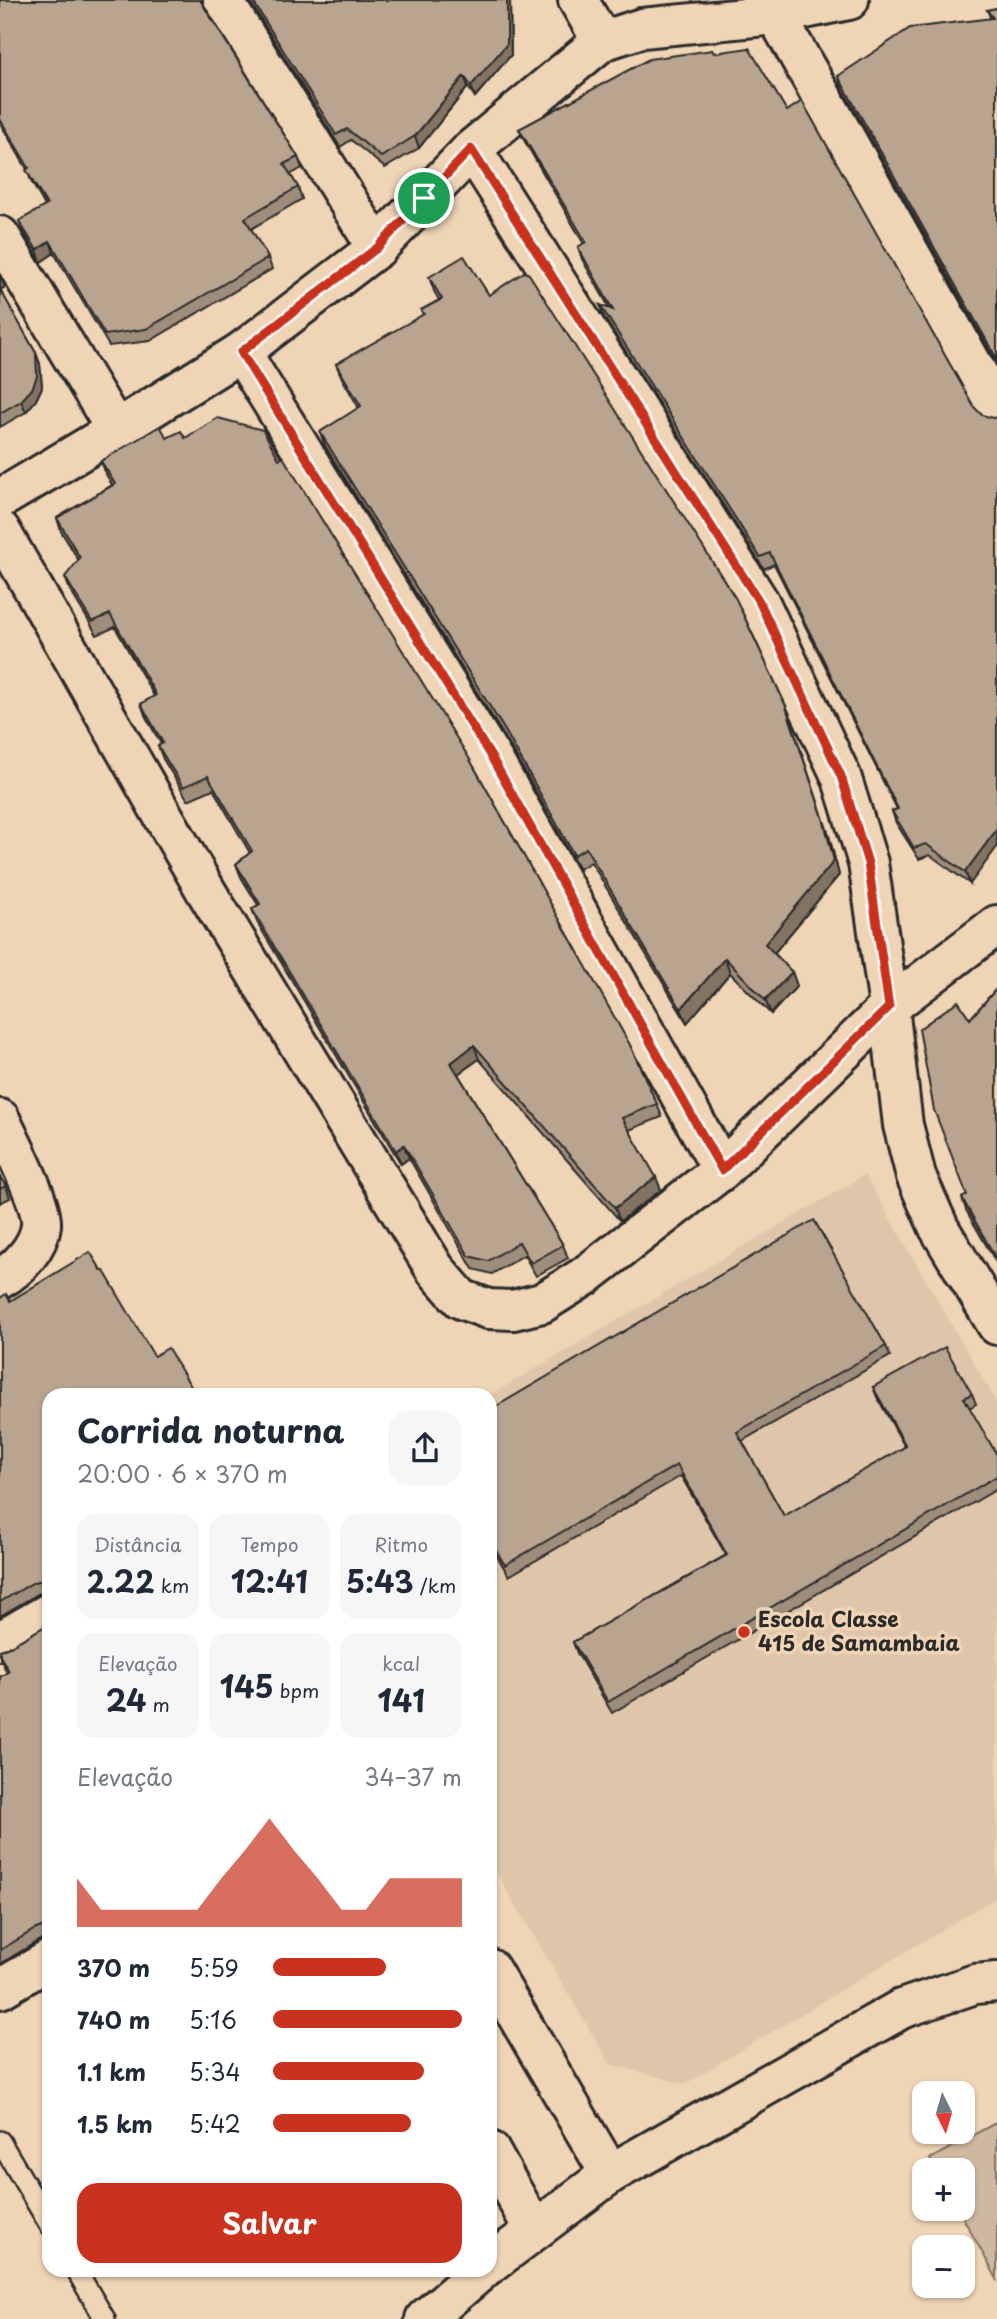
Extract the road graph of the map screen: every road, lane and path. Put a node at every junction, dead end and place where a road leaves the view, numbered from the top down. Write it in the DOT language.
graph roads {
  1 [pos="223,0"];
  2 [pos="578,0"];
  3 [pos="849,0"];
  4 [pos="776,15"];
  5 [pos="602,41"];
  6 [pos="471,149"];
  7 [pos="0,236"];
  8 [pos="377,248"];
  9 [pos="241,352"];
  10 [pos="997,408"];
  11 [pos="116,430"];
  12 [pos="0,499"];
  13 [pos="0,530"];
  14 [pos="997,925"];
  15 [pos="889,1007"];
  16 [pos="0,1119"];
  17 [pos="722,1170"];
  18 [pos="0,1279"];
  19 [pos="997,1325"];
  20 [pos="42,1617"];
  21 [pos="0,1641"];
  22 [pos="42,1964"];
  23 [pos="497,1981"];
  24 [pos="997,1982"];
  25 [pos="0,1989"];
  26 [pos="0,2141"];
  27 [pos="497,2164"];
  28 [pos="610,2174"];
  29 [pos="42,2212"];
  30 [pos="534,2231"];
  31 [pos="497,2259"];
  32 [pos="80,2277"];
  33 [pos="474,2277"];
  34 [pos="105,2319"];
  35 [pos="425,2319"];
  1 -- 8 [label="street"];
  2 -- 5 [label="street"];
  3 -- 4 [label="street"];
  4 -- 5 [label="street"];
  4 -- 10 [label="street"];
  5 -- 6 [label="street"];
  6 -- 8 [label="street"];
  6 -- 15 [label="street"];
  7 -- 11 [label="street"];
  8 -- 9 [label="street"];
  9 -- 11 [label="street"];
  9 -- 17 [label="street"];
  11 -- 12 [label="street"];
  13 -- 17 [label="street"];
  14 -- 15 [label="street"];
  15 -- 17 [label="street"];
  15 -- 19 [label="street"];
  16 -- 18 [label="street"];
  20 -- 21 [label="street"];
  22 -- 25 [label="street"];
  23 -- 28 [label="street"];
  24 -- 28 [label="street"];
  26 -- 29 [label="lane"];
  27 -- 30 [label="street"];
  28 -- 30 [label="street"];
  30 -- 31 [label="street"];
  32 -- 34 [label="lane"];
  33 -- 35 [label="street"];
}
